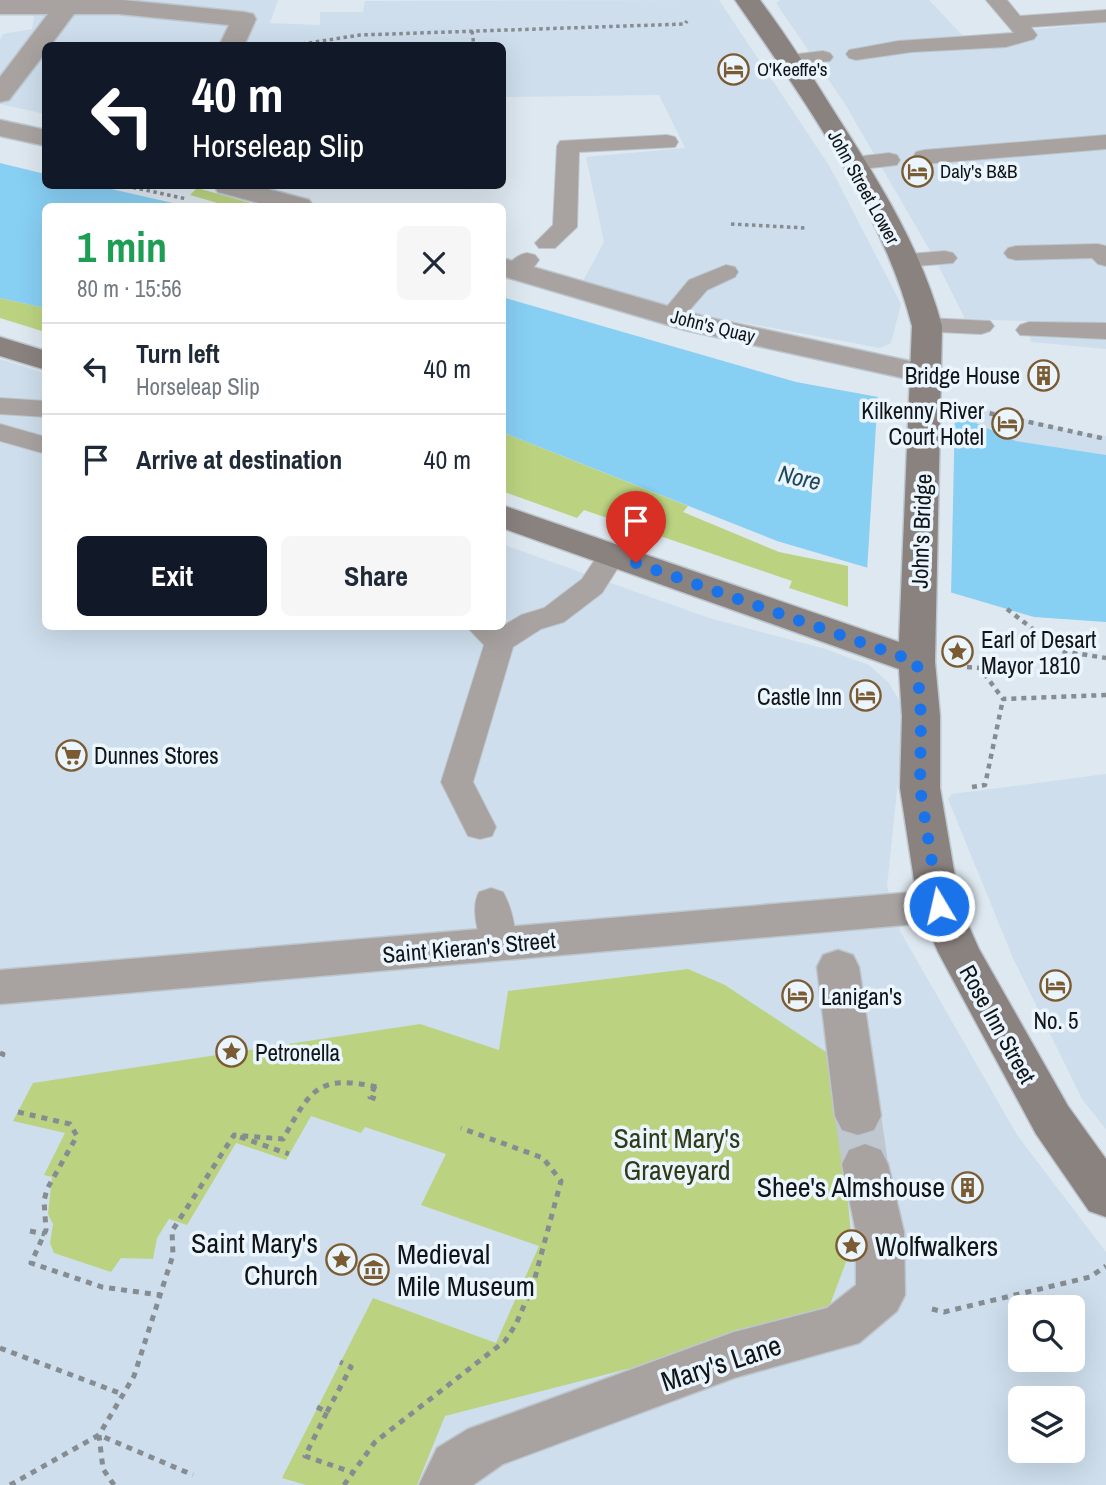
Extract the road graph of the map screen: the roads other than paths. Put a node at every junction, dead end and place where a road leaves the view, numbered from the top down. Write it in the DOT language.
graph roads {
  1 [pos="747,0"];
  2 [pos="996,0"];
  3 [pos="124,4"];
  4 [pos="0,7"];
  5 [pos="66,8"];
  6 [pos="1106,16"];
  7 [pos="1016,22"];
  8 [pos="233,42"];
  9 [pos="856,54"];
  10 [pos="823,57"];
  11 [pos="789,60"];
  12 [pos="0,94"];
  13 [pos="0,128"];
  14 [pos="42,137"];
  15 [pos="667,142"];
  16 [pos="1106,142"];
  17 [pos="924,158"];
  18 [pos="889,160"];
  19 [pos="854,163"];
  20 [pos="239,189"];
  21 [pos="288,203"];
  22 [pos="547,243"];
  23 [pos="1016,253"];
  24 [pos="1102,255"];
  25 [pos="945,258"];
  26 [pos="905,260"];
  27 [pos="515,266"];
  28 [pos="726,272"];
  29 [pos="671,316"];
  30 [pos="981,326"];
  31 [pos="927,327"];
  32 [pos="1029,330"];
  33 [pos="1106,331"];
  34 [pos="0,346"];
  35 [pos="42,360"];
  36 [pos="925,384"];
  37 [pos="0,406"];
  38 [pos="42,409"];
  39 [pos="0,432"];
  40 [pos="42,445"];
  41 [pos="506,517"];
  42 [pos="612,555"];
  43 [pos="506,630"];
  44 [pos="491,634"];
  45 [pos="917,644"];
  46 [pos="480,827"];
  47 [pos="491,901"];
  48 [pos="939,906"];
  49 [pos="499,944"];
  50 [pos="838,967"];
  51 [pos="0,987"];
  52 [pos="858,1116"];
  53 [pos="865,1164"];
  54 [pos="1106,1197"];
  55 [pos="445,1485"];
  1 -- 11 [label="main road, John Street Lower"];
  2 -- 7 [label="lane"];
  3 -- 5 [label="street"];
  3 -- 8 [label="street"];
  4 -- 5 [label="street"];
  5 -- 12 [label="street"];
  6 -- 7 [label="lane"];
  7 -- 9 [label="lane"];
  10 -- 11 [label="lane"];
  11 -- 19 [label="main road, John Street Lower"];
  13 -- 14 [label="street"];
  15 -- 22 [label="lane"];
  16 -- 17 [label="lane"];
  18 -- 19 [label="lane"];
  19 -- 26 [label="main road, John Street Lower"];
  20 -- 21 [label="street"];
  23 -- 24 [label="lane"];
  25 -- 26 [label="lane"];
  26 -- 31 [label="main road, John Street Lower"];
  27 -- 29 [label="street, John's Quay"];
  28 -- 29 [label="lane"];
  29 -- 36 [label="street, John's Quay"];
  30 -- 31 [label="lane"];
  31 -- 36 [label="main road, John Street Lower"];
  32 -- 33 [label="lane"];
  34 -- 35 [label="main road"];
  36 -- 45 [label="main road, John's Bridge"];
  37 -- 38 [label="lane"];
  39 -- 40 [label="lane"];
  41 -- 42 [label="main road"];
  42 -- 43 [label="lane"];
  42 -- 45 [label="main road"];
  44 -- 46 [label="lane"];
  45 -- 48 [label="main road, Rose Inn Street"];
  47 -- 49 [label="lane"];
  48 -- 49 [label="street, Saint Kieran's Street"];
  48 -- 54 [label="main road, Rose Inn Street"];
  49 -- 51 [label="street, Saint Kieran's Street"];
  50 -- 52 [label="street"];
  53 -- 55 [label="street, Mary's Lane"];
}
